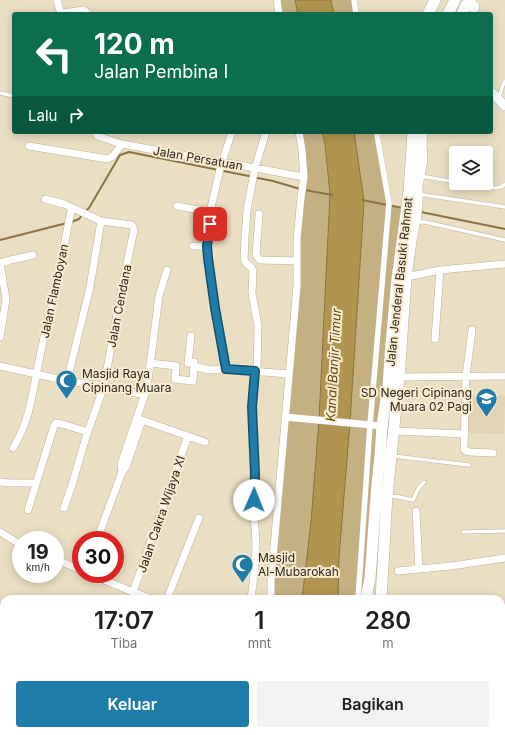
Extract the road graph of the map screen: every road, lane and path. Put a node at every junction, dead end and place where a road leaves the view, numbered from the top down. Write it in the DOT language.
graph roads {
  1 [pos="57,0"];
  2 [pos="277,0"];
  3 [pos="354,0"];
  4 [pos="455,0"];
  5 [pos="474,7"];
  6 [pos="61,12"];
  7 [pos="69,12"];
  8 [pos="86,12"];
  9 [pos="279,12"];
  10 [pos="356,12"];
  11 [pos="449,12"];
  12 [pos="463,12"];
  13 [pos="505,82"];
  14 [pos="0,93"];
  15 [pos="493,94"];
  16 [pos="12,96"];
  17 [pos="498,99"];
  18 [pos="505,106"];
  19 [pos="96,134"];
  20 [pos="231,134"];
  21 [pos="265,134"];
  22 [pos="299,134"];
  23 [pos="377,134"];
  24 [pos="412,134"];
  25 [pos="422,134"];
  26 [pos="122,144"];
  27 [pos="29,146"];
  28 [pos="222,166"];
  29 [pos="254,173"];
  30 [pos="419,176"];
  31 [pos="304,177"];
  32 [pos="449,181"];
  33 [pos="505,184"];
  34 [pos="493,188"];
  35 [pos="45,199"];
  36 [pos="178,206"];
  37 [pos="505,207"];
  38 [pos="413,208"];
  39 [pos="72,210"];
  40 [pos="210,212"];
  41 [pos="259,214"];
  42 [pos="101,221"];
  43 [pos="505,240"];
  44 [pos="193,246"];
  45 [pos="207,246"];
  46 [pos="33,255"];
  47 [pos="297,261"];
  48 [pos="0,263"];
  49 [pos="505,264"];
  50 [pos="167,270"];
  51 [pos="440,270"];
  52 [pos="406,277"];
  53 [pos="472,330"];
  54 [pos="192,336"];
  55 [pos="0,337"];
  56 [pos="435,339"];
  57 [pos="150,363"];
  58 [pos="0,366"];
  59 [pos="194,366"];
  60 [pos="226,369"];
  61 [pos="256,371"];
  62 [pos="36,374"];
  63 [pos="289,374"];
  64 [pos="466,376"];
  65 [pos="505,376"];
  66 [pos="399,377"];
  67 [pos="66,381"];
  68 [pos="104,386"];
  69 [pos="145,395"];
  70 [pos="287,417"];
  71 [pos="139,419"];
  72 [pos="376,426"];
  73 [pos="394,431"];
  74 [pos="88,432"];
  75 [pos="465,434"];
  76 [pos="188,436"];
  77 [pos="205,442"];
  78 [pos="13,448"];
  79 [pos="493,453"];
  80 [pos="391,456"];
  81 [pos="469,465"];
  82 [pos="0,482"];
  83 [pos="424,482"];
  84 [pos="36,483"];
  85 [pos="387,496"];
  86 [pos="64,508"];
  87 [pos="28,510"];
  88 [pos="416,511"];
  89 [pos="199,518"];
  90 [pos="100,531"];
  91 [pos="505,531"];
  92 [pos="0,532"];
  93 [pos="463,532"];
  94 [pos="12,539"];
  95 [pos="505,558"];
  96 [pos="419,569"];
  97 [pos="398,571"];
  98 [pos="112,583"];
  99 [pos="133,592"];
  100 [pos="141,595"];
  101 [pos="169,595"];
  102 [pos="252,595"];
  103 [pos="271,595"];
  104 [pos="358,595"];
  105 [pos="367,595"];
  106 [pos="381,595"];
  1 -- 6 [label="street"];
  2 -- 9 [label="street"];
  3 -- 10 [label="street"];
  4 -- 11 [label="main road"];
  5 -- 12 [label="main road"];
  7 -- 8 [label="street"];
  13 -- 17 [label="lane"];
  14 -- 16 [label="lane"];
  15 -- 17 [label="street"];
  17 -- 18 [label="street"];
  19 -- 26 [label="street, Jalan Persatuan"];
  20 -- 28 [label="street"];
  21 -- 29 [label="street"];
  22 -- 31 [label="street"];
  23 -- 72 [label="street"];
  24 -- 38 [label="main road, Jalan Jenderal Basuki Rahmat"];
  25 -- 30 [label="main road, Jalan Jenderal Basuki Rahmat"];
  26 -- 27 [label="street"];
  26 -- 28 [label="street, Jalan Persatuan"];
  28 -- 29 [label="street, Jalan Persatuan"];
  28 -- 40 [label="street"];
  29 -- 31 [label="street, Jalan Persatuan"];
  29 -- 61 [label="street"];
  30 -- 32 [label="lane"];
  30 -- 38 [label="main road, Jalan Jenderal Basuki Rahmat"];
  31 -- 47 [label="street"];
  33 -- 34 [label="lane"];
  35 -- 39 [label="street"];
  36 -- 40 [label="street"];
  37 -- 38 [label="lane"];
  38 -- 43 [label="lane"];
  38 -- 52 [label="main road, Jalan Jenderal Basuki Rahmat"];
  38 -- 72 [label="main road, Jalan Jenderal Basuki Rahmat"];
  39 -- 42 [label="street"];
  39 -- 62 [label="street, Jalan Flamboyan"];
  40 -- 45 [label="street"];
  41 -- 47 [label="street"];
  42 -- 67 [label="street"];
  42 -- 68 [label="street, Jalan Cendana"];
  44 -- 45 [label="street"];
  45 -- 60 [label="street"];
  46 -- 48 [label="street"];
  47 -- 63 [label="street"];
  48 -- 55 [label="street"];
  49 -- 51 [label="street"];
  50 -- 57 [label="street"];
  51 -- 52 [label="street"];
  51 -- 56 [label="street"];
  52 -- 66 [label="main road, Jalan Jenderal Basuki Rahmat"];
  53 -- 64 [label="street"];
  54 -- 59 [label="street"];
  57 -- 59 [label="street"];
  57 -- 69 [label="street"];
  58 -- 62 [label="street"];
  59 -- 60 [label="street"];
  60 -- 61 [label="street"];
  61 -- 63 [label="street"];
  61 -- 102 [label="street"];
  62 -- 67 [label="street"];
  62 -- 78 [label="street, Jalan Flamboyan"];
  63 -- 70 [label="street"];
  64 -- 65 [label="street"];
  64 -- 66 [label="street"];
  64 -- 75 [label="street"];
  66 -- 73 [label="main road, Jalan Jenderal Basuki Rahmat"];
  67 -- 68 [label="street"];
  68 -- 69 [label="street"];
  68 -- 74 [label="street, Jalan Cendana"];
  69 -- 71 [label="street"];
  70 -- 72 [label="street"];
  70 -- 103 [label="street"];
  71 -- 76 [label="street"];
  71 -- 90 [label="street"];
  72 -- 104 [label="street"];
  72 -- 105 [label="main road, Jalan Jenderal Basuki Rahmat"];
  73 -- 75 [label="street"];
  73 -- 80 [label="main road, Jalan Jenderal Basuki Rahmat"];
  74 -- 84 [label="street"];
  74 -- 86 [label="street, Jalan Cendana"];
  75 -- 79 [label="street"];
  76 -- 77 [label="street"];
  76 -- 99 [label="street, Jalan Cakra Wijaya XI"];
  80 -- 81 [label="lane"];
  80 -- 85 [label="main road, Jalan Jenderal Basuki Rahmat"];
  82 -- 84 [label="street"];
  83 -- 85 [label="lane"];
  84 -- 87 [label="street"];
  85 -- 106 [label="main road, Jalan Jenderal Basuki Rahmat"];
  88 -- 96 [label="street"];
  89 -- 101 [label="street"];
  91 -- 93 [label="lane"];
  92 -- 94 [label="street"];
  95 -- 96 [label="street"];
  96 -- 97 [label="street"];
  98 -- 99 [label="street"];
  99 -- 100 [label="street"];
}
